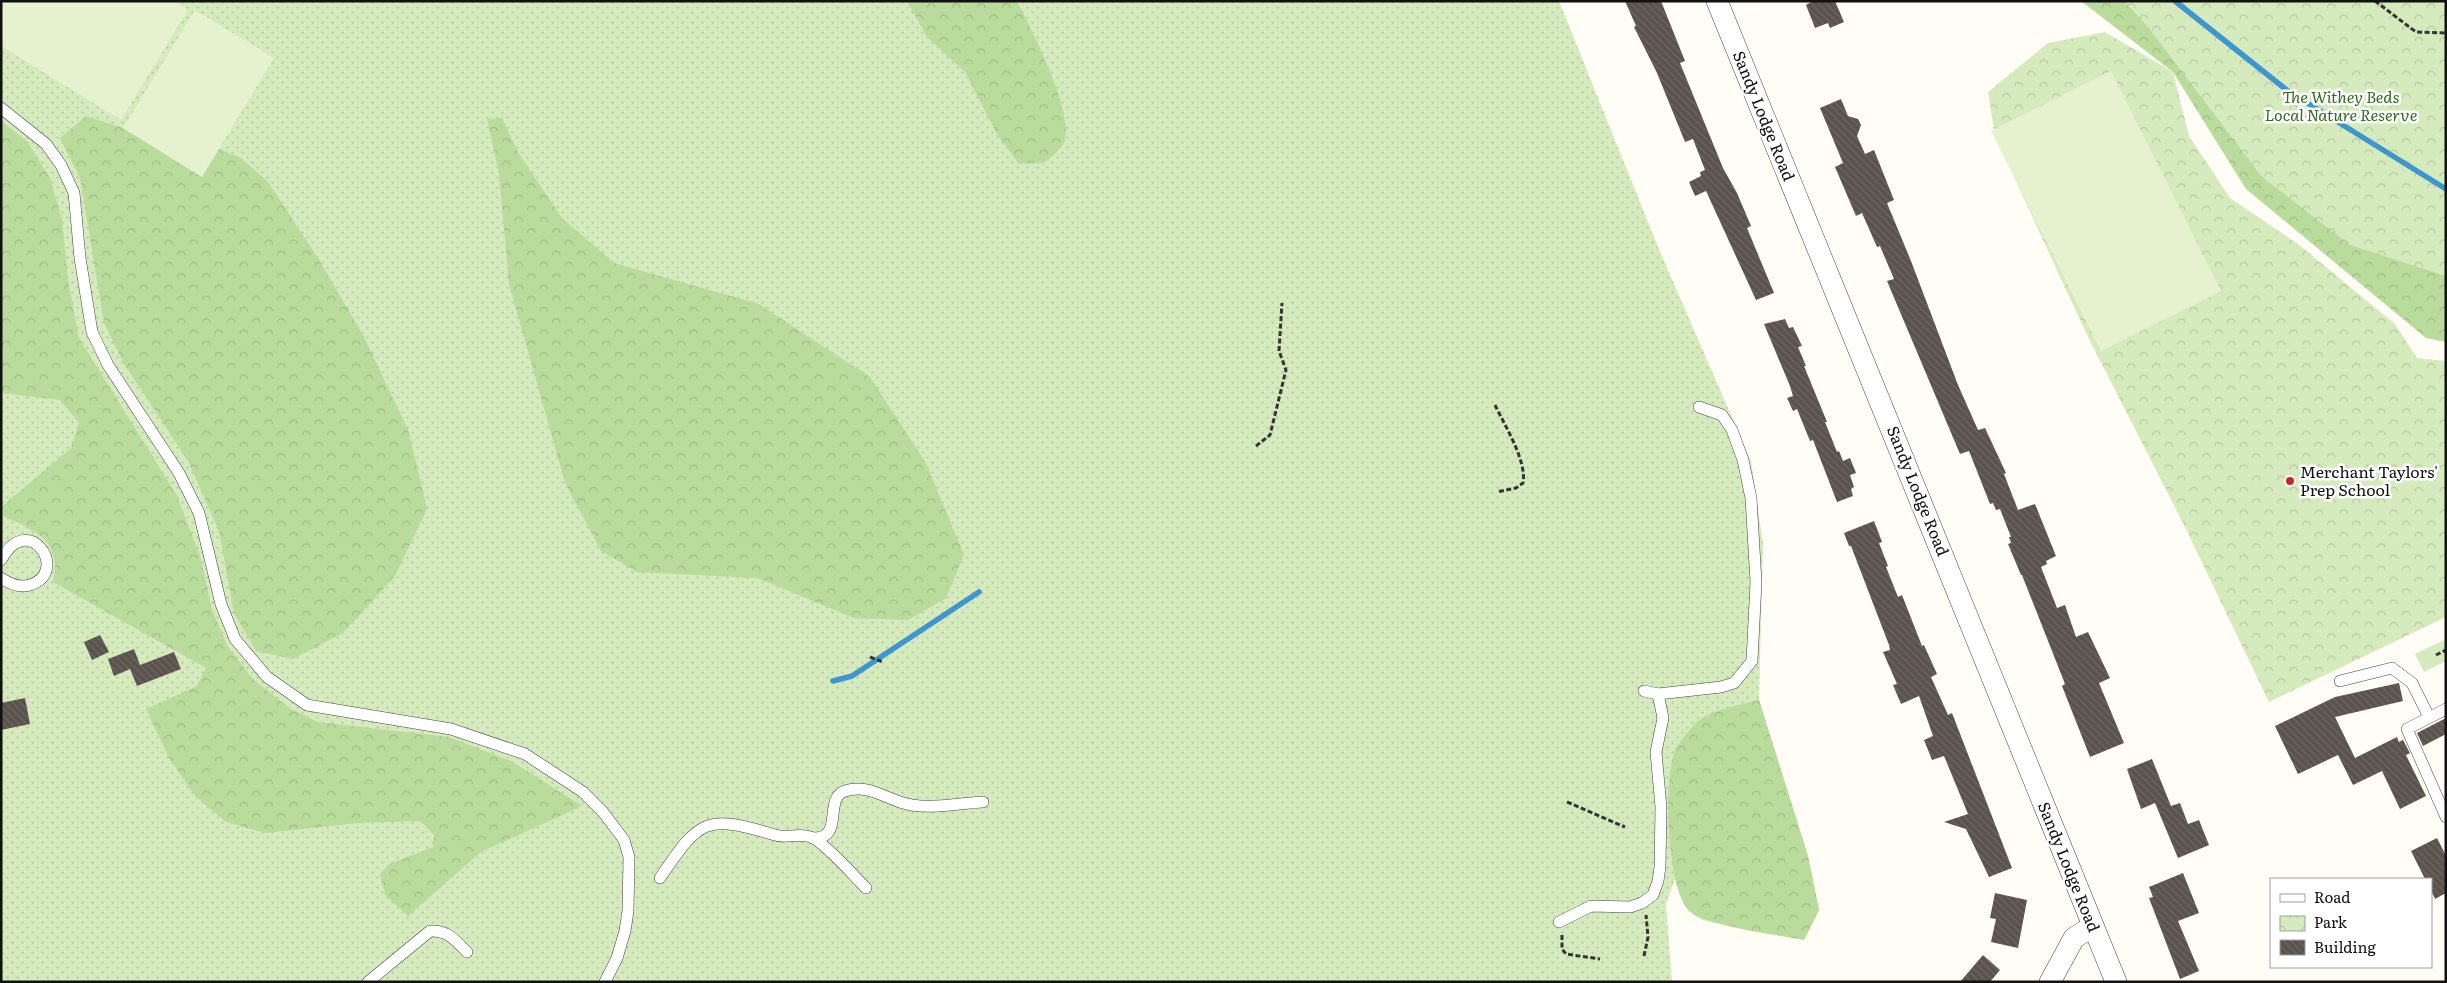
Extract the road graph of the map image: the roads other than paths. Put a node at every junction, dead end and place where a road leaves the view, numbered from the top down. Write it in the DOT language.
graph roads {
  1 [pos="1717,1"];
  2 [pos="1,108"];
  3 [pos="1699,407"];
  4 [pos="1,560"];
  5 [pos="1,578"];
  6 [pos="2340,681"];
  7 [pos="1644,691"];
  8 [pos="1658,694"];
  9 [pos="2446,709"];
  10 [pos="2429,718"];
  11 [pos="984,802"];
  12 [pos="2446,817"];
  13 [pos="812,838"];
  14 [pos="660,878"];
  15 [pos="866,888"];
  16 [pos="1564,919"];
  17 [pos="2093,926"];
  18 [pos="467,952"];
  19 [pos="368,982"];
  20 [pos="605,982"];
  21 [pos="2050,982"];
  22 [pos="2116,982"];
  1 -- 17 [label="street, Sandy Lodge Road"];
  2 -- 20 [label="lane"];
  3 -- 8 [label="lane"];
  4 -- 5 [label="lane"];
  6 -- 10 [label="lane"];
  7 -- 8 [label="lane"];
  8 -- 16 [label="lane"];
  9 -- 10 [label="lane"];
  10 -- 12 [label="lane"];
  11 -- 13 [label="lane"];
  13 -- 14 [label="lane"];
  13 -- 15 [label="lane"];
  17 -- 21 [label="street"];
  17 -- 22 [label="street, Sandy Lodge Road"];
  18 -- 19 [label="lane"];
}
